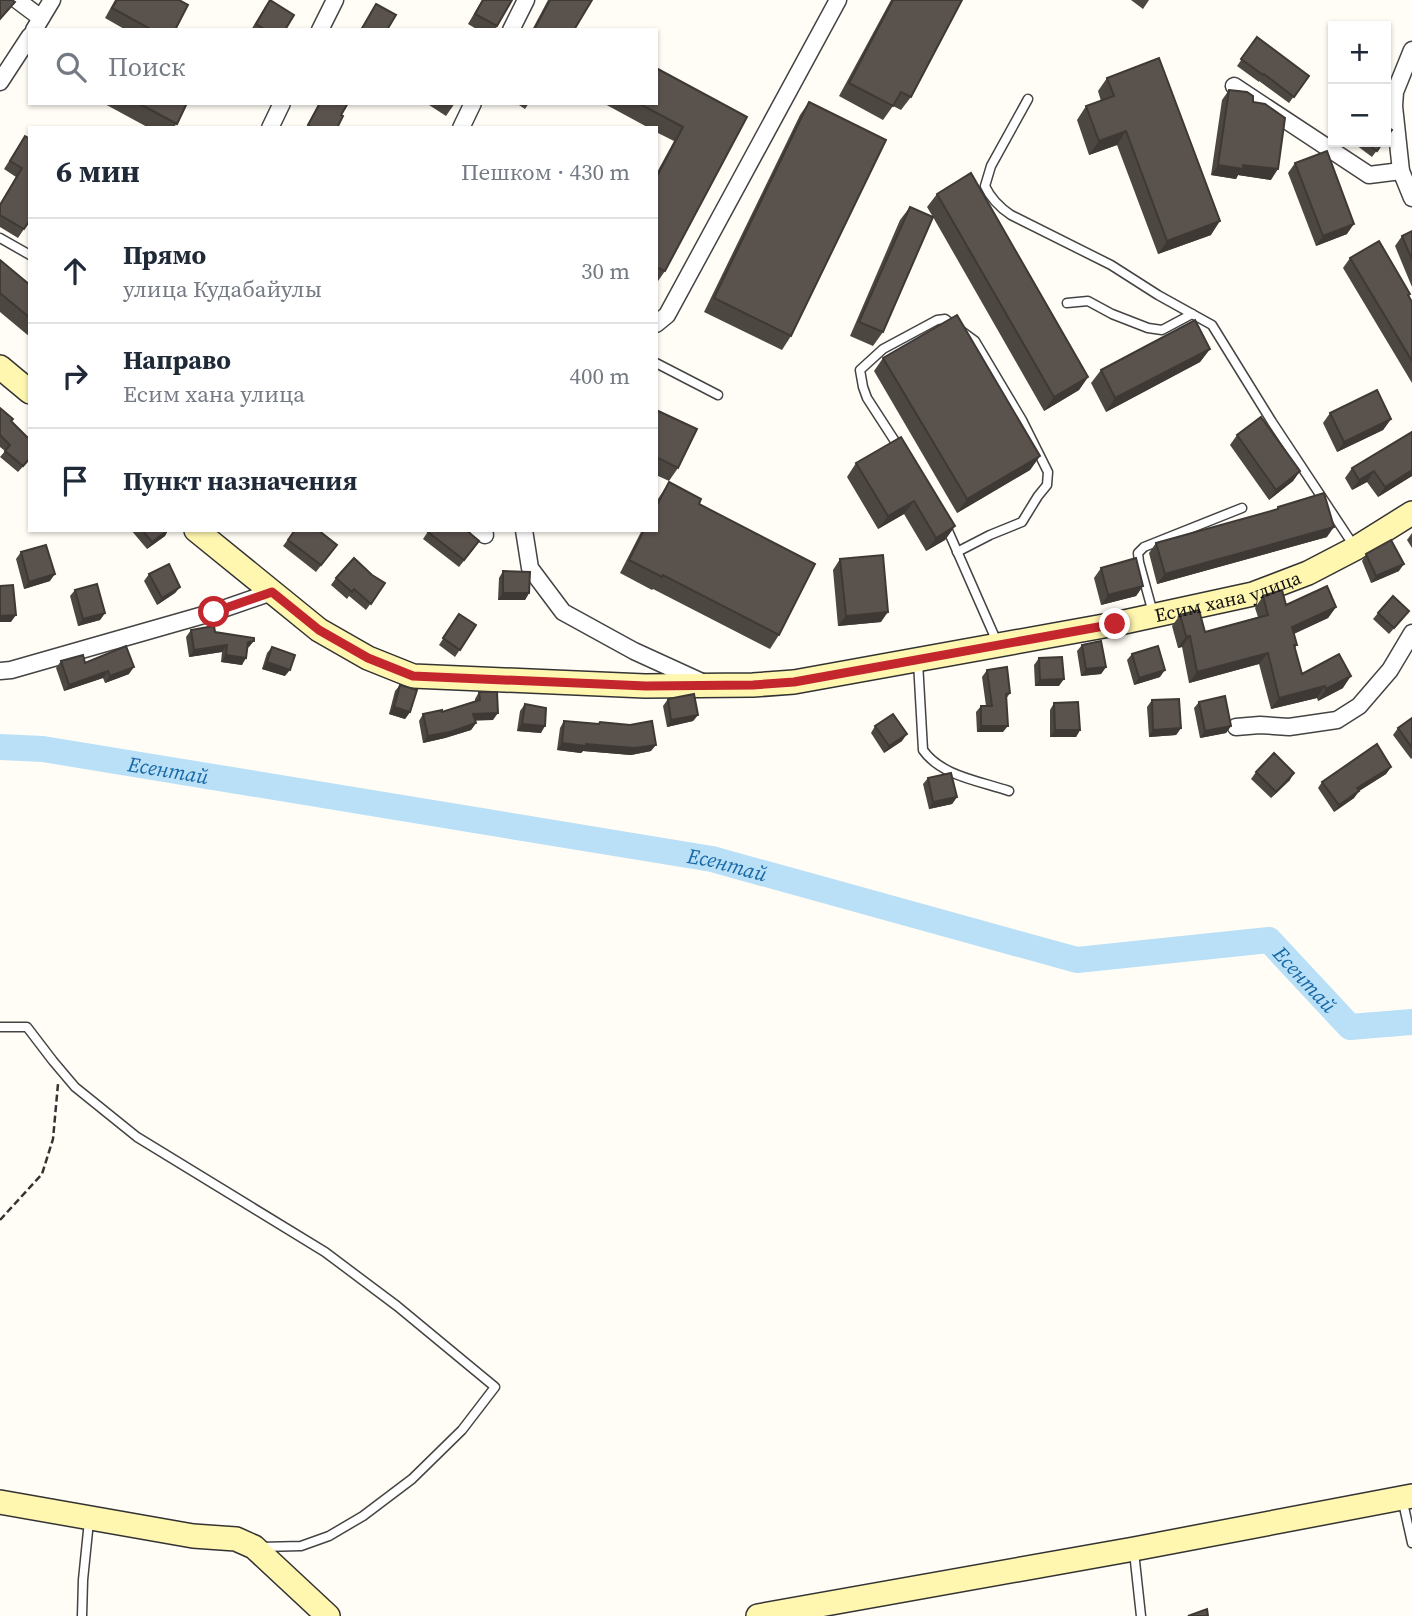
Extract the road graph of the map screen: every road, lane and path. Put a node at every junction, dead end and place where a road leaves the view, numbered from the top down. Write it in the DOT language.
graph roads {
  1 [pos="17,0"];
  2 [pos="52,0"];
  3 [pos="335,0"];
  4 [pos="526,0"];
  5 [pos="838,0"];
  6 [pos="37,24"];
  7 [pos="321,28"];
  8 [pos="512,28"];
  9 [pos="28,39"];
  10 [pos="1412,50"];
  11 [pos="1,77"];
  12 [pos="1234,86"];
  13 [pos="1028,99"];
  14 [pos="281,105"];
  15 [pos="472,105"];
  16 [pos="271,126"];
  17 [pos="462,126"];
  18 [pos="1402,171"];
  19 [pos="1412,198"];
  20 [pos="0,238"];
  21 [pos="28,254"];
  22 [pos="1067,303"];
  23 [pos="1192,314"];
  24 [pos="658,322"];
  25 [pos="658,364"];
  26 [pos="0,367"];
  27 [pos="28,390"];
  28 [pos="718,394"];
  29 [pos="904,454"];
  30 [pos="1242,508"];
  31 [pos="1412,513"];
  32 [pos="941,516"];
  33 [pos="199,532"];
  34 [pos="524,532"];
  35 [pos="1356,548"];
  36 [pos="957,552"];
  37 [pos="272,592"];
  38 [pos="1154,616"];
  39 [pos="1412,633"];
  40 [pos="998,645"];
  41 [pos="918,660"];
  42 [pos="0,671"];
  43 [pos="709,685"];
  44 [pos="1236,727"];
  45 [pos="1009,791"];
  46 [pos="0,1027"];
  47 [pos="52,1061"];
  48 [pos="0,1220"];
  49 [pos="1407,1497"];
  50 [pos="0,1502"];
  51 [pos="89,1518"];
  52 [pos="1412,1543"];
  53 [pos="254,1547"];
  54 [pos="1134,1549"];
  55 [pos="319,1613"];
  56 [pos="82,1616"];
  57 [pos="758,1616"];
  58 [pos="1141,1616"];
  1 -- 6 [label="street"];
  2 -- 6 [label="street"];
  3 -- 7 [label="street"];
  4 -- 8 [label="street"];
  5 -- 24 [label="street"];
  9 -- 11 [label="street"];
  10 -- 18 [label="street"];
  12 -- 18 [label="street"];
  13 -- 23 [label="lane"];
  14 -- 16 [label="street"];
  15 -- 17 [label="street"];
  18 -- 19 [label="street"];
  20 -- 21 [label="lane"];
  22 -- 23 [label="lane"];
  23 -- 35 [label="lane"];
  25 -- 28 [label="lane"];
  26 -- 27 [label="street"];
  29 -- 36 [label="lane"];
  30 -- 38 [label="lane"];
  31 -- 35 [label="street, Есим хана улица"];
  32 -- 36 [label="lane"];
  33 -- 37 [label="street, Есим хана улица"];
  34 -- 43 [label="street"];
  35 -- 38 [label="street, Есим хана улица"];
  36 -- 40 [label="lane"];
  37 -- 42 [label="street"];
  37 -- 43 [label="street, Есим хана улица"];
  38 -- 40 [label="street, Есим хана улица"];
  39 -- 44 [label="street"];
  40 -- 41 [label="street, Есим хана улица"];
  41 -- 43 [label="street, Есим хана улица"];
  41 -- 45 [label="lane"];
  46 -- 47 [label="lane"];
  47 -- 48 [label="path"];
  47 -- 53 [label="lane"];
  49 -- 52 [label="lane"];
  49 -- 54 [label="street"];
  50 -- 51 [label="street"];
  51 -- 53 [label="street"];
  51 -- 56 [label="lane"];
  53 -- 55 [label="street"];
  54 -- 57 [label="street"];
  54 -- 58 [label="lane"];
}
